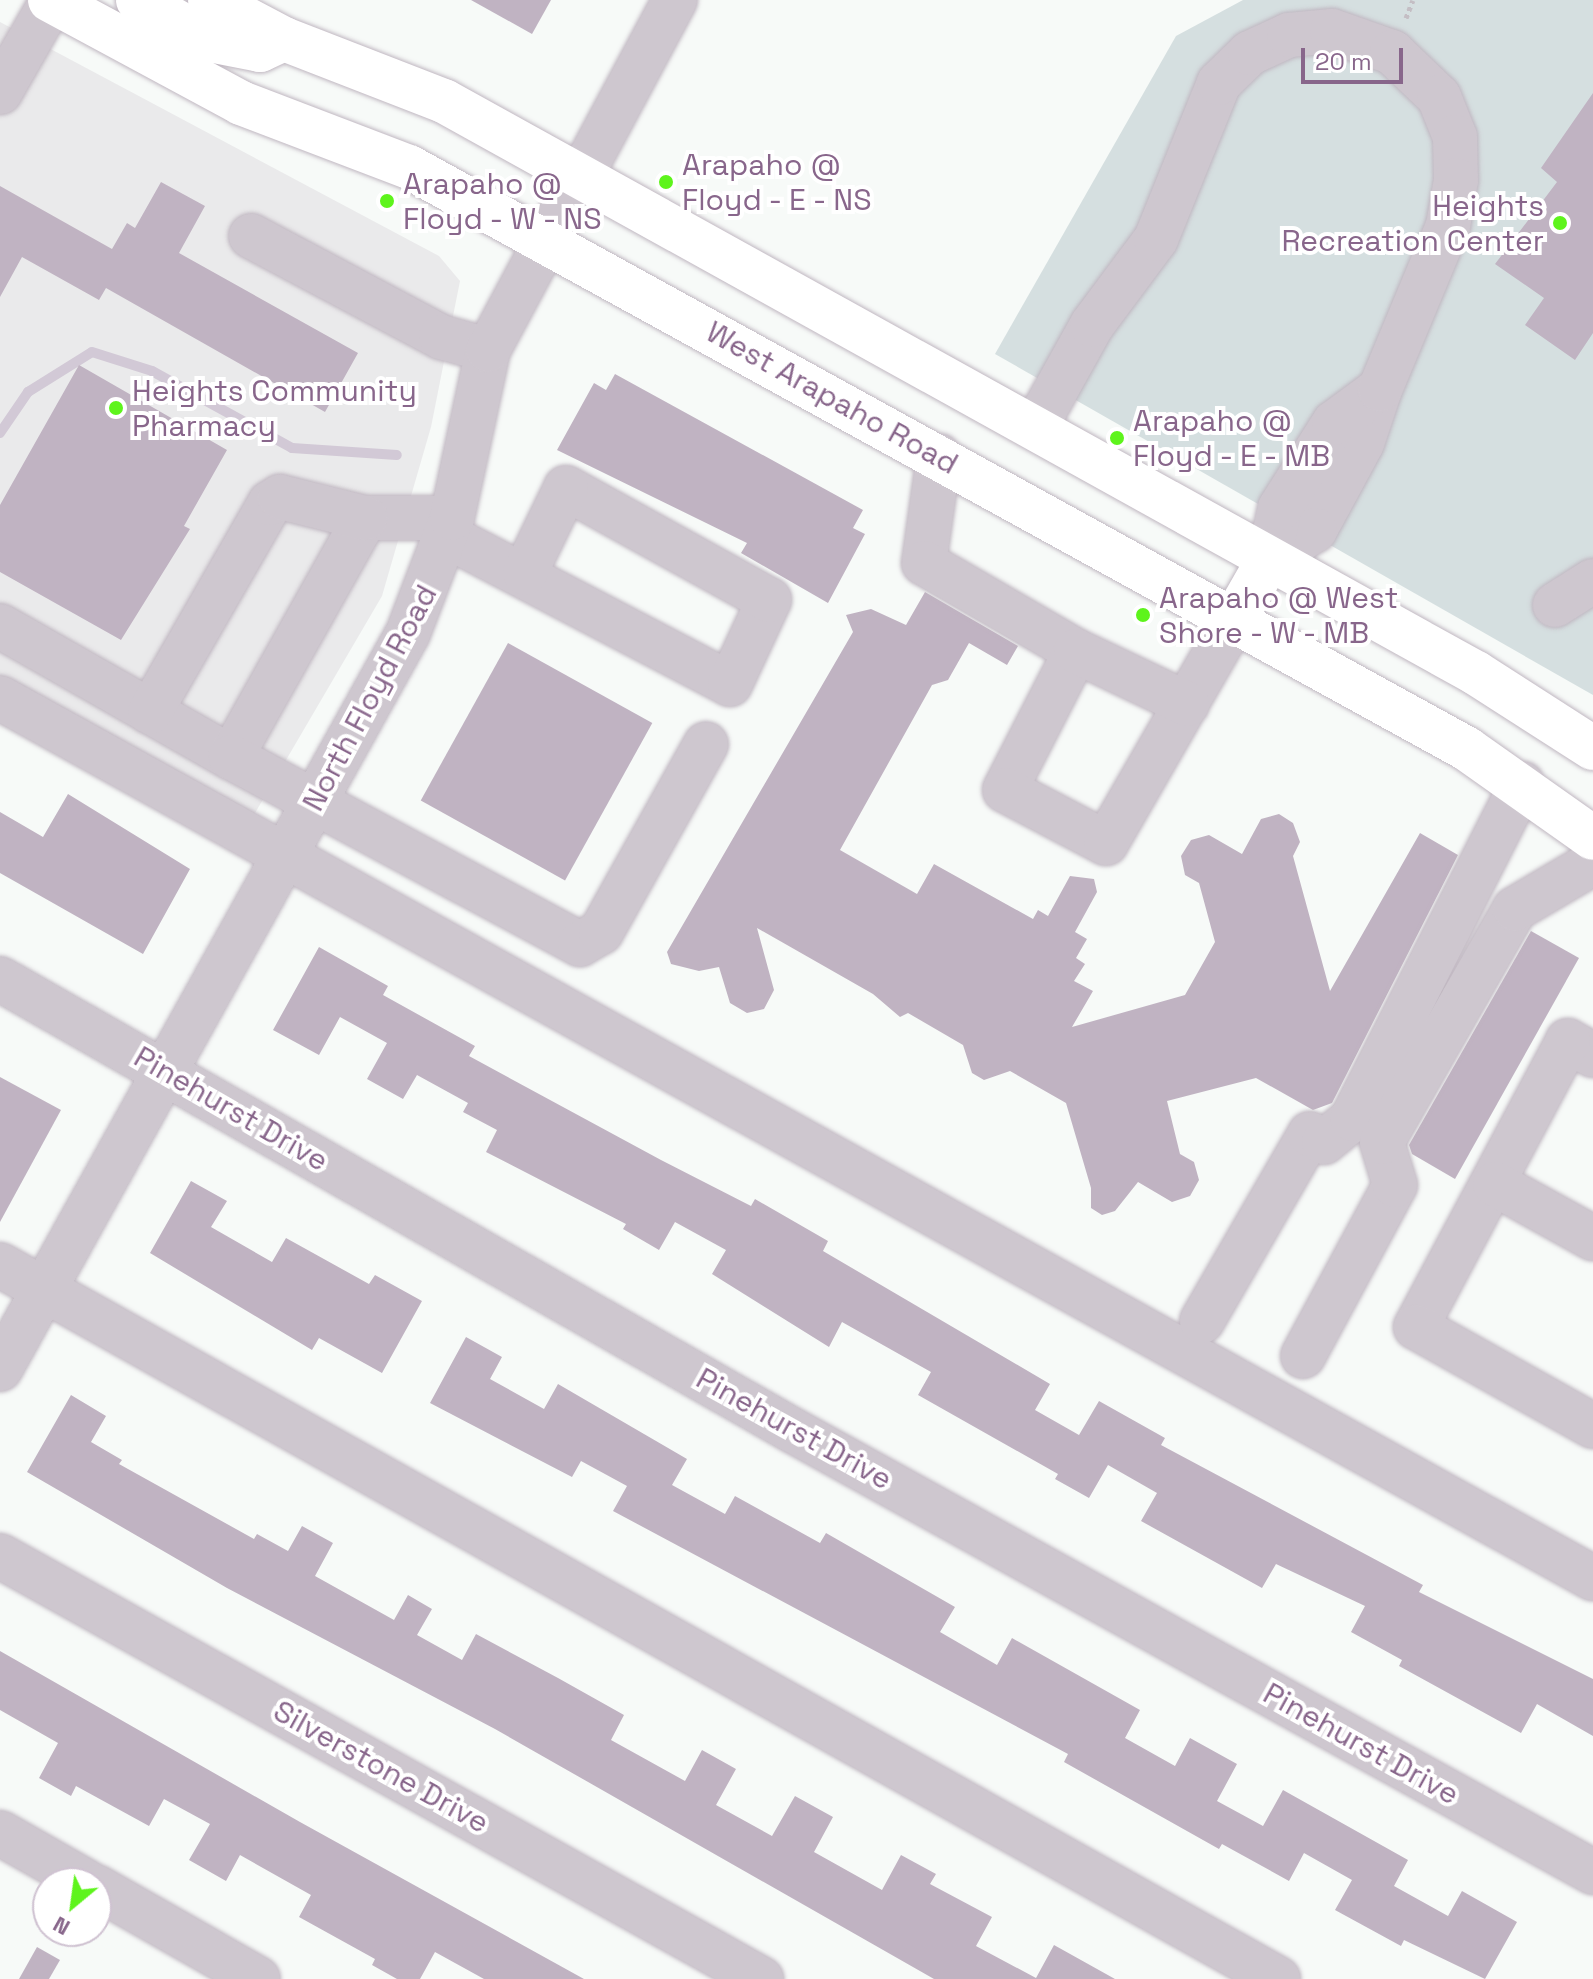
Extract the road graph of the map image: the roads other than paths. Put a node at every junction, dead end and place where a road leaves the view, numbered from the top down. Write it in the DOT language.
graph roads {
  1 [pos="52,0"];
  2 [pos="138,0"];
  3 [pos="210,0"];
  4 [pos="675,0"];
  5 [pos="284,39"];
  6 [pos="0,92"];
  7 [pos="578,175"];
  8 [pos="251,236"];
  9 [pos="543,239"];
  10 [pos="488,350"];
  11 [pos="1036,426"];
  12 [pos="939,456"];
  13 [pos="365,518"];
  14 [pos="450,527"];
  15 [pos="1269,559"];
  16 [pos="525,573"];
  17 [pos="1593,581"];
  18 [pos="1555,605"];
  19 [pos="1234,620"];
  20 [pos="0,626"];
  21 [pos="1076,651"];
  22 [pos="0,698"];
  23 [pos="1187,704"];
  24 [pos="150,712"];
  25 [pos="706,744"];
  26 [pos="1593,748"];
  27 [pos="231,757"];
  28 [pos="1522,784"];
  29 [pos="317,799"];
  30 [pos="1593,838"];
  31 [pos="285,858"];
  32 [pos="1593,863"];
  33 [pos="0,979"];
  34 [pos="1593,1055"];
  35 [pos="168,1072"];
  36 [pos="1495,1184"];
  37 [pos="1593,1238"];
  38 [pos="0,1265"];
  39 [pos="45,1290"];
  40 [pos="1202,1321"];
  41 [pos="1303,1356"];
  42 [pos="0,1369"];
  43 [pos="1593,1426"];
  44 [pos="0,1556"];
  45 [pos="1593,1578"];
  46 [pos="0,1833"];
  47 [pos="60,1867"];
  48 [pos="1593,1872"];
  49 [pos="112,1896"];
  50 [pos="258,1979"];
  51 [pos="761,1979"];
  52 [pos="1278,1979"];
  1 -- 6 [label="street"];
  1 -- 9 [label="main road, West Arapaho Road"];
  2 -- 5 [label="main road"];
  3 -- 5 [label="main road"];
  4 -- 7 [label="street, North Floyd Road"];
  5 -- 7 [label="main road"];
  7 -- 9 [label="street, North Floyd Road"];
  7 -- 11 [label="main road"];
  8 -- 10 [label="street"];
  9 -- 10 [label="street, North Floyd Road"];
  9 -- 12 [label="main road, West Arapaho Road"];
  10 -- 14 [label="street, North Floyd Road"];
  11 -- 15 [label="main road"];
  11 -- 15 [label="street"];
  12 -- 19 [label="main road, West Arapaho Road"];
  12 -- 21 [label="street"];
  13 -- 14 [label="street"];
  13 -- 24 [label="street"];
  13 -- 27 [label="street"];
  14 -- 16 [label="street"];
  14 -- 29 [label="street, North Floyd Road"];
  15 -- 19 [label="main road"];
  15 -- 26 [label="main road"];
  16 -- 16 [label="street"];
  17 -- 18 [label="street"];
  19 -- 23 [label="street"];
  19 -- 28 [label="main road, West Arapaho Road"];
  20 -- 24 [label="street"];
  21 -- 23 [label="street"];
  21 -- 23 [label="street"];
  22 -- 31 [label="street"];
  24 -- 27 [label="street"];
  25 -- 29 [label="street"];
  27 -- 29 [label="street"];
  28 -- 30 [label="main road, West Arapaho Road"];
  28 -- 40 [label="street"];
  29 -- 31 [label="street, North Floyd Road"];
  31 -- 35 [label="street, North Floyd Road"];
  31 -- 45 [label="street"];
  32 -- 41 [label="street"];
  33 -- 35 [label="street, Pinehurst Drive"];
  34 -- 36 [label="street"];
  35 -- 39 [label="street, North Floyd Road"];
  35 -- 48 [label="street, Pinehurst Drive"];
  36 -- 37 [label="street"];
  36 -- 43 [label="street"];
  38 -- 39 [label="street"];
  39 -- 42 [label="street, North Floyd Road"];
  39 -- 52 [label="street"];
  44 -- 51 [label="street, Silverstone Drive"];
  46 -- 47 [label="street"];
  49 -- 50 [label="street"];
}
